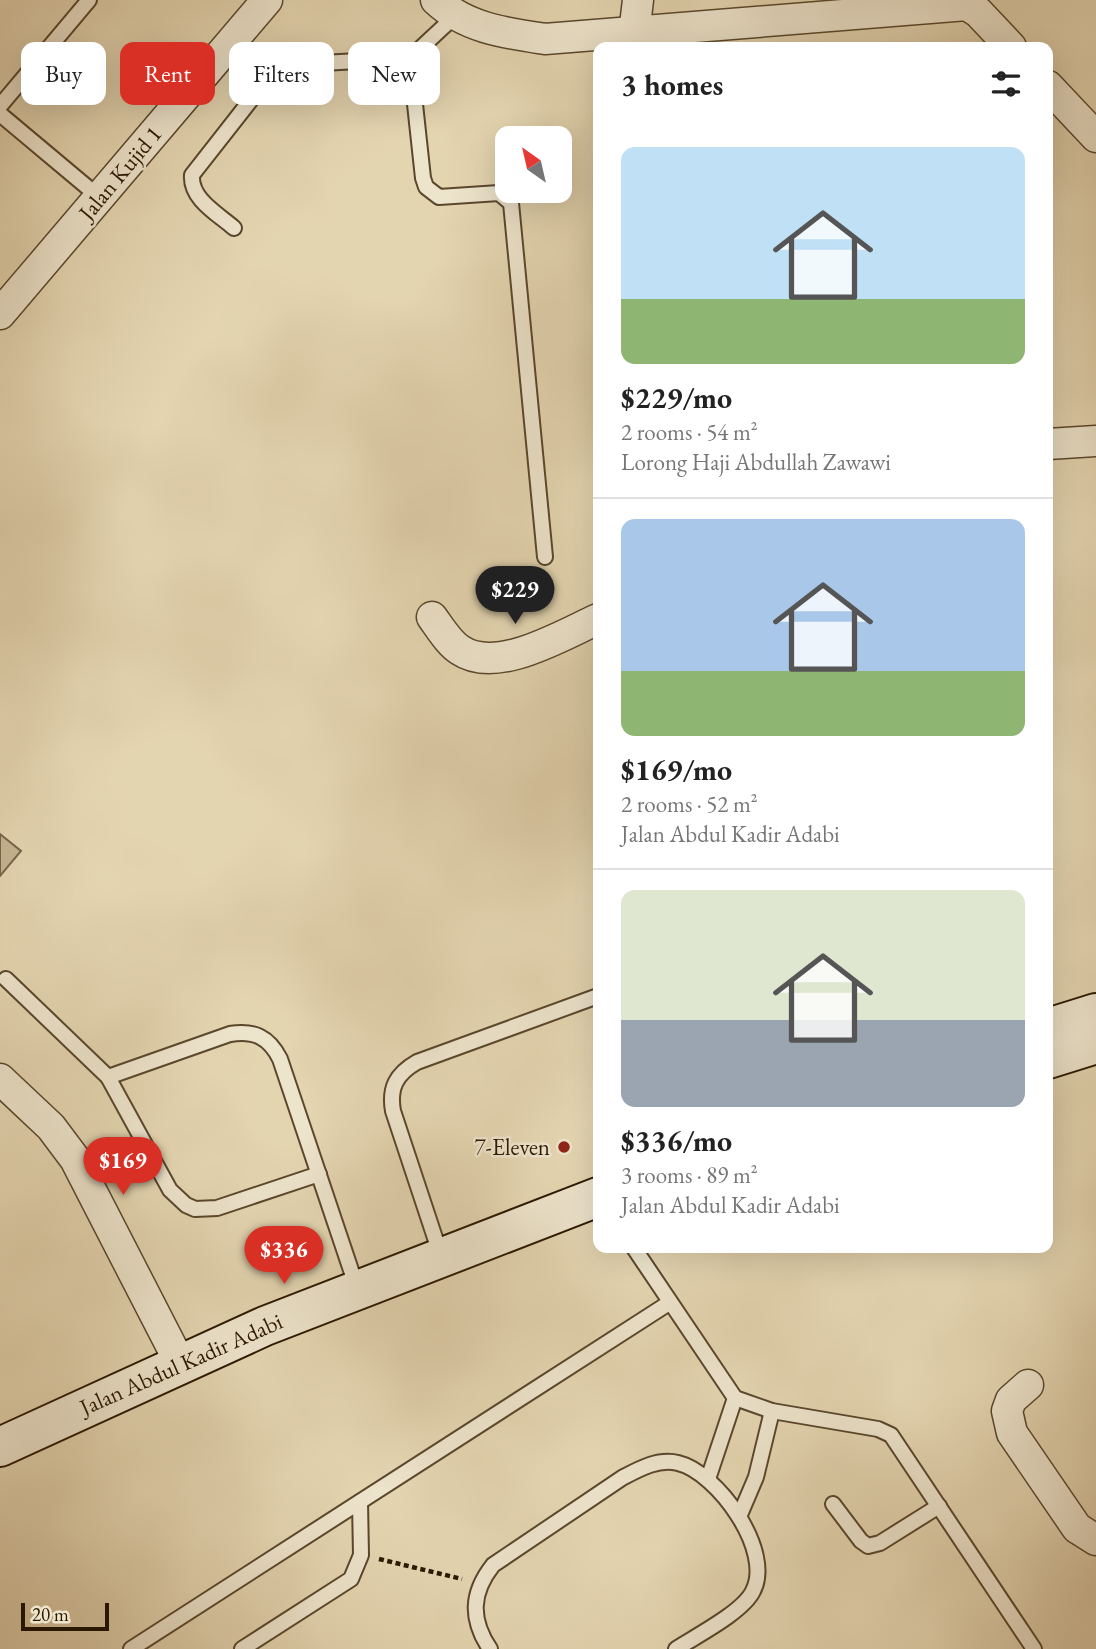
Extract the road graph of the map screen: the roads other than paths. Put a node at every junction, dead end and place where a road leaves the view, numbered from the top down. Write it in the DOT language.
graph roads {
  1 [pos="89,0"];
  2 [pos="267,0"];
  3 [pos="638,0"];
  4 [pos="445,8"];
  5 [pos="634,34"];
  6 [pos="421,42"];
  7 [pos="1007,42"];
  8 [pos="348,62"];
  9 [pos="1053,91"];
  10 [pos="416,105"];
  11 [pos="0,106"];
  12 [pos="0,114"];
  13 [pos="1096,137"];
  14 [pos="99,197"];
  15 [pos="234,228"];
  16 [pos="0,314"];
  17 [pos="1096,441"];
  18 [pos="1053,444"];
  19 [pos="545,557"];
  20 [pos="432,617"];
  21 [pos="593,622"];
  22 [pos="6,979"];
  23 [pos="593,998"];
  24 [pos="1096,1013"];
  25 [pos="1053,1026"];
  26 [pos="1096,1044"];
  27 [pos="1053,1057"];
  28 [pos="108,1077"];
  29 [pos="0,1079"];
  30 [pos="319,1174"];
  31 [pos="593,1199"];
  32 [pos="637,1253"];
  33 [pos="441,1256"];
  34 [pos="358,1289"];
  35 [pos="669,1303"];
  36 [pos="181,1365"];
  37 [pos="1028,1385"];
  38 [pos="735,1398"];
  39 [pos="772,1410"];
  40 [pos="0,1447"];
  41 [pos="708,1479"];
  42 [pos="360,1502"];
  43 [pos="834,1504"];
  44 [pos="939,1506"];
  45 [pos="739,1517"];
  46 [pos="1096,1540"];
  47 [pos="131,1649"];
  48 [pos="243,1649"];
  49 [pos="491,1649"];
  50 [pos="676,1649"];
  51 [pos="1034,1649"];
  1 -- 11 [label="lane"];
  2 -- 14 [label="street, Jalan Kujid 1"];
  3 -- 5 [label="street"];
  4 -- 5 [label="street"];
  4 -- 6 [label="lane"];
  5 -- 7 [label="street"];
  8 -- 15 [label="lane"];
  9 -- 13 [label="street"];
  10 -- 19 [label="lane"];
  12 -- 14 [label="lane"];
  14 -- 16 [label="street, Jalan Kujid 1"];
  17 -- 18 [label="street"];
  20 -- 21 [label="street"];
  22 -- 28 [label="lane"];
  23 -- 33 [label="lane"];
  24 -- 25 [label="main road"];
  26 -- 27 [label="main road"];
  28 -- 30 [label="lane"];
  28 -- 30 [label="lane"];
  29 -- 36 [label="street"];
  30 -- 34 [label="lane"];
  31 -- 33 [label="main road, Jalan Abdul Kadir Adabi"];
  32 -- 35 [label="lane"];
  33 -- 34 [label="main road, Jalan Abdul Kadir Adabi"];
  34 -- 36 [label="main road, Jalan Abdul Kadir Adabi"];
  35 -- 38 [label="lane"];
  35 -- 42 [label="lane"];
  36 -- 40 [label="main road, Jalan Abdul Kadir Adabi"];
  37 -- 46 [label="street"];
  38 -- 39 [label="lane"];
  38 -- 41 [label="lane"];
  39 -- 44 [label="lane"];
  39 -- 45 [label="lane"];
  41 -- 45 [label="lane"];
  41 -- 49 [label="lane"];
  42 -- 47 [label="lane"];
  42 -- 48 [label="lane"];
  43 -- 44 [label="lane"];
  44 -- 51 [label="lane"];
  45 -- 50 [label="lane"];
}
